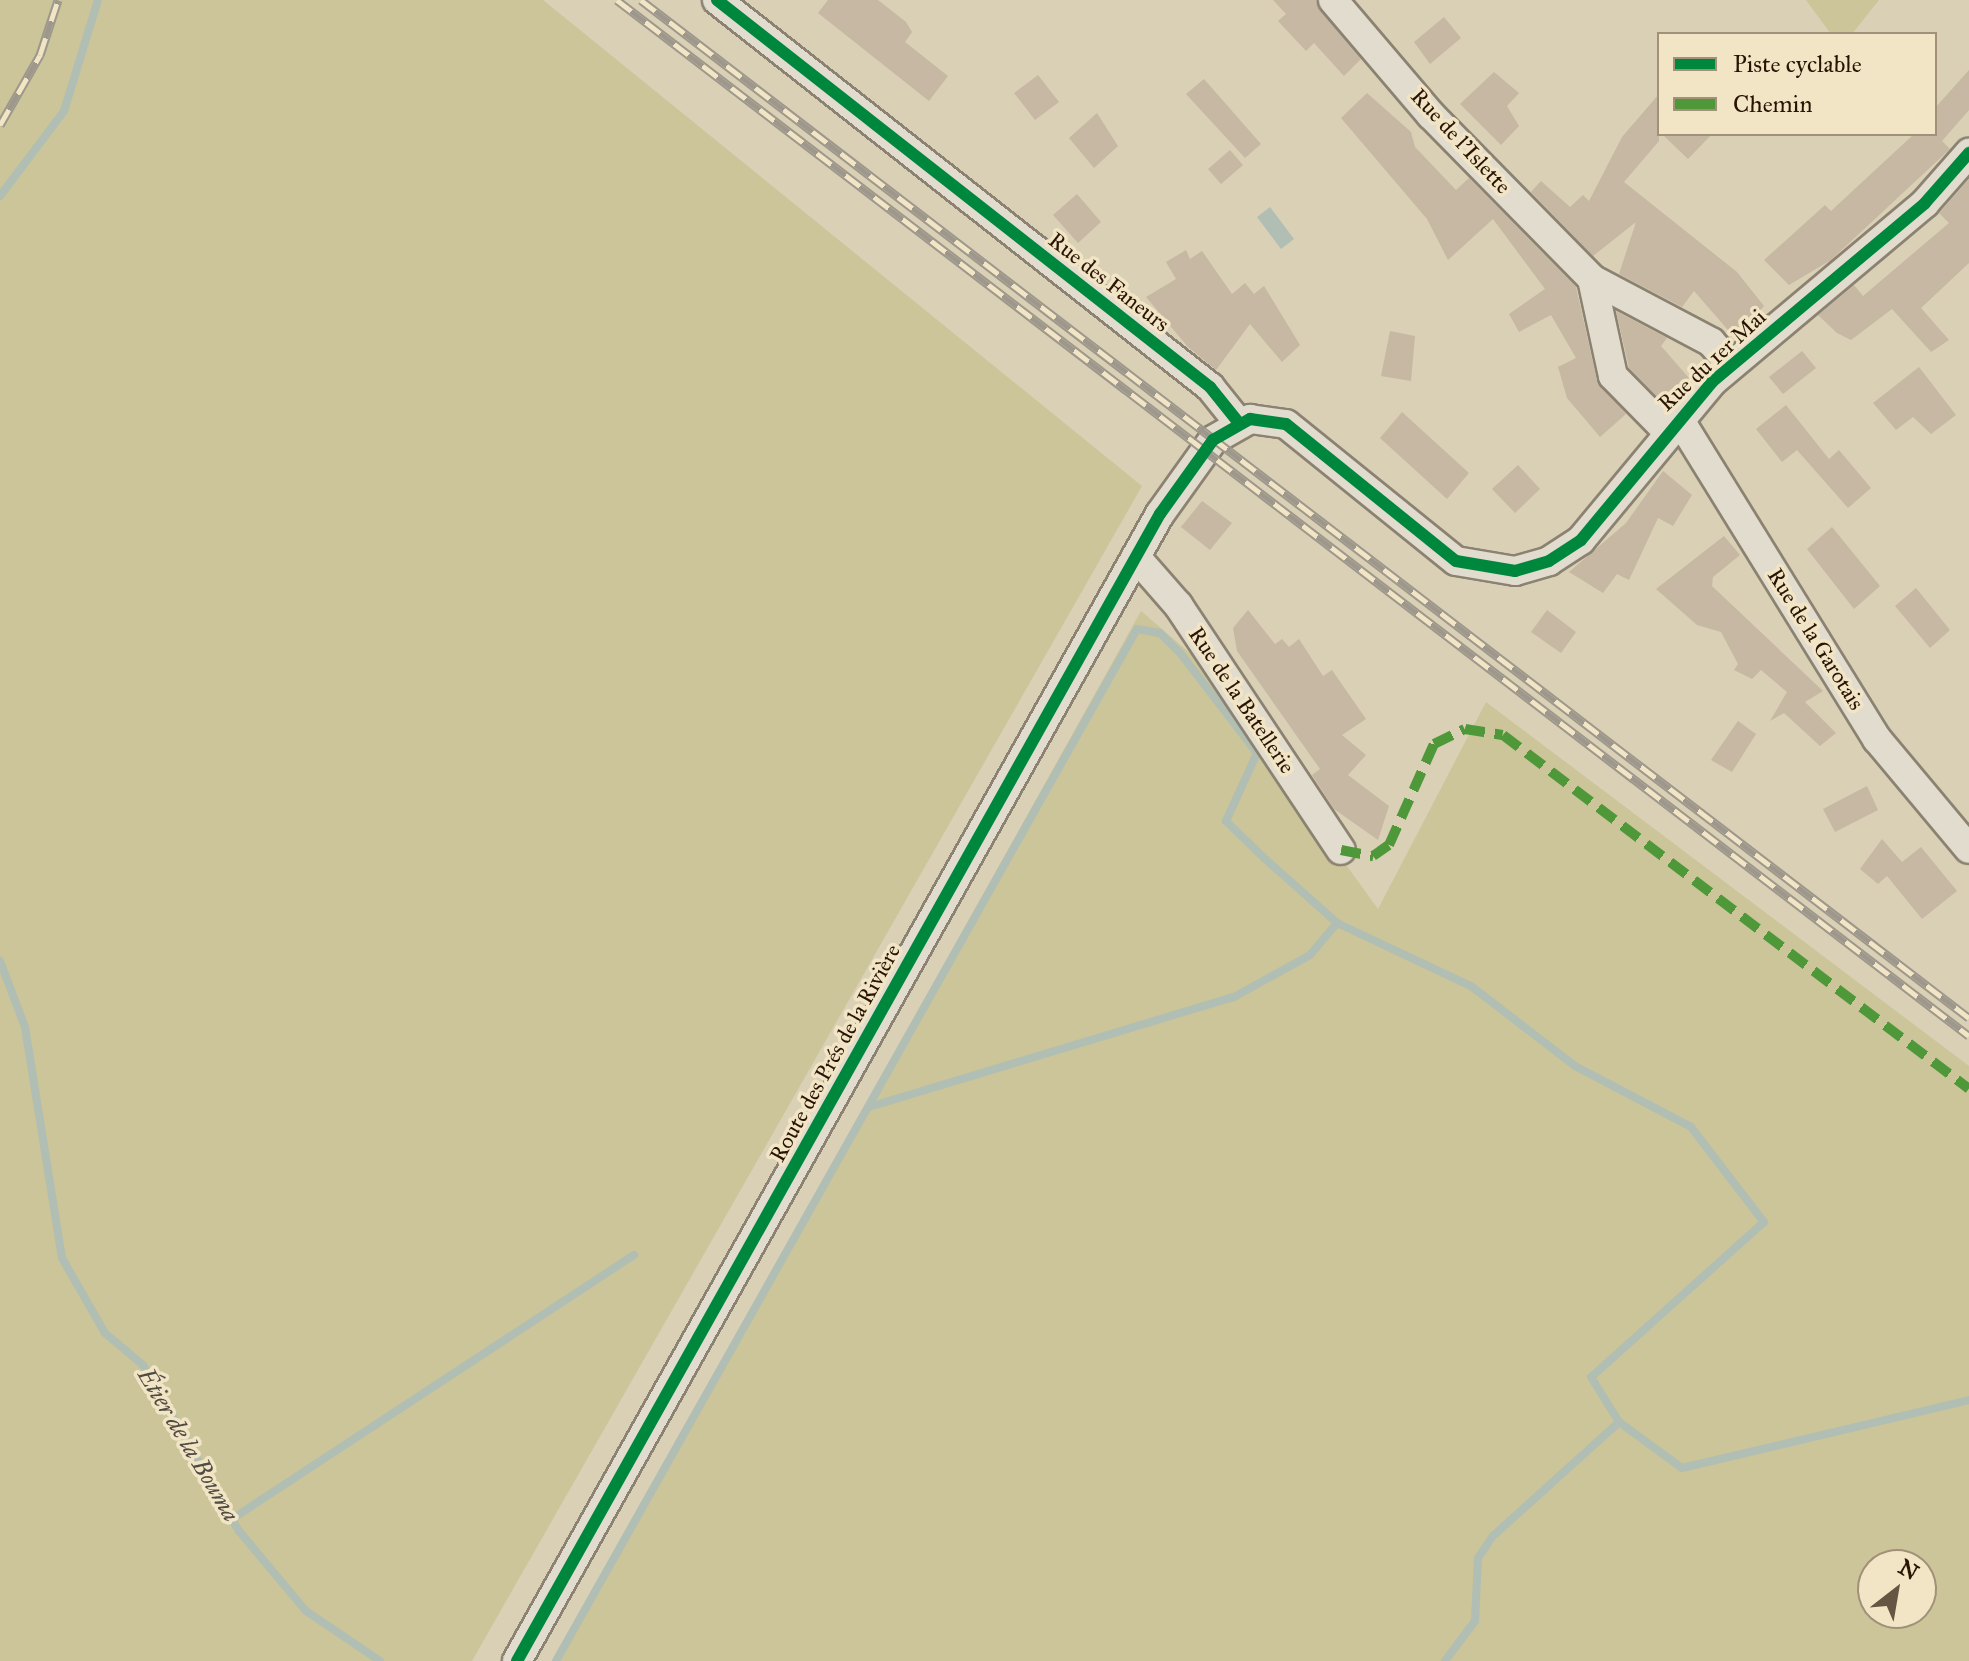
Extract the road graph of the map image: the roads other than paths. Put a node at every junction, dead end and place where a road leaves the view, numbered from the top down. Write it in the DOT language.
graph roads {
  1 [pos="1333,0"];
  2 [pos="722,1"];
  3 [pos="1969,153"];
  4 [pos="1592,279"];
  5 [pos="1731,365"];
  6 [pos="1238,422"];
  7 [pos="1672,424"];
  8 [pos="1136,557"];
  9 [pos="1969,849"];
  10 [pos="1341,850"];
  11 [pos="517,1661"];
  1 -- 4 [label="street, Rue de l'Islette"];
  2 -- 6 [label="street, Rue des Faneurs"];
  3 -- 5 [label="street, Rue du 1er Mai"];
  4 -- 5 [label="street, Rue de l'Islette"];
  4 -- 7 [label="street"];
  5 -- 7 [label="street, Rue du 1er Mai"];
  6 -- 7 [label="street, Rue du 1er Mai"];
  6 -- 8 [label="street, Route des Prés de la Rivière"];
  7 -- 9 [label="street, Rue de la Garotais"];
  8 -- 10 [label="street, Rue de la Batellerie"];
  8 -- 11 [label="street, Route des Prés de la Rivière"];
}
